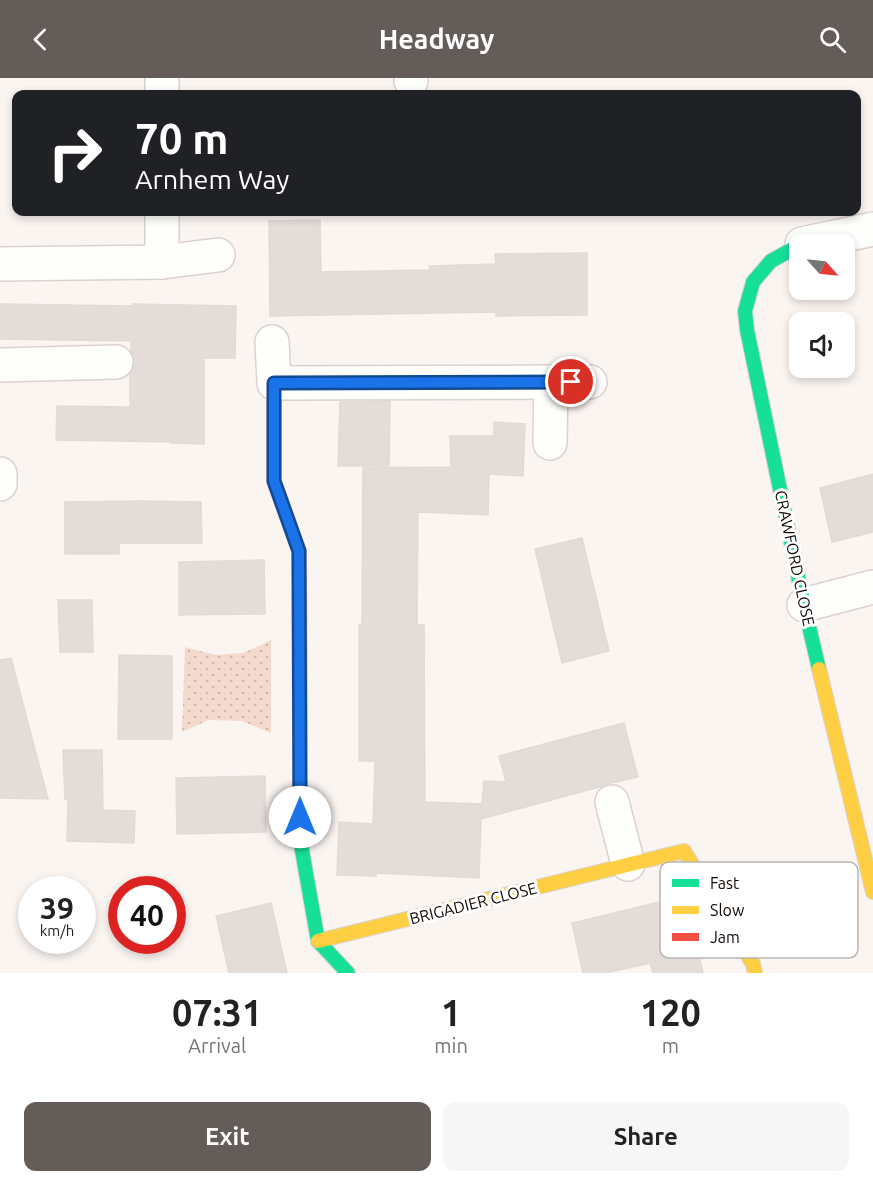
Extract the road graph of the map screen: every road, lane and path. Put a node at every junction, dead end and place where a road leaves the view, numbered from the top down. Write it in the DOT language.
graph roads {
  1 [pos="162,216"];
  2 [pos="873,229"];
  3 [pos="850,234"];
  4 [pos="789,251"];
  5 [pos="218,255"];
  6 [pos="162,262"];
  7 [pos="0,264"];
  8 [pos="272,342"];
  9 [pos="116,362"];
  10 [pos="0,365"];
  11 [pos="551,382"];
  12 [pos="590,382"];
  13 [pos="274,383"];
  14 [pos="550,443"];
  15 [pos="0,474"];
  16 [pos="0,483"];
  17 [pos="873,587"];
  18 [pos="804,605"];
  19 [pos="612,802"];
  20 [pos="691,862"];
  21 [pos="628,864"];
  22 [pos="873,891"];
  23 [pos="318,941"];
  24 [pos="749,958"];
  25 [pos="348,973"];
  26 [pos="755,973"];
  1 -- 6 [label="street"];
  2 -- 3 [label="street, CRAWFORD CLOSE"];
  4 -- 18 [label="street, CRAWFORD CLOSE"];
  5 -- 6 [label="street"];
  6 -- 7 [label="street"];
  8 -- 13 [label="street"];
  9 -- 10 [label="street"];
  11 -- 12 [label="street"];
  11 -- 13 [label="street"];
  11 -- 14 [label="street"];
  13 -- 23 [label="street"];
  15 -- 16 [label="street"];
  17 -- 18 [label="street"];
  18 -- 22 [label="street, CRAWFORD CLOSE"];
  19 -- 21 [label="street"];
  20 -- 21 [label="street, BRIGADIER CLOSE"];
  21 -- 23 [label="street, BRIGADIER CLOSE"];
  23 -- 25 [label="street"];
  24 -- 26 [label="street, BRIGADIER CLOSE"];
}
